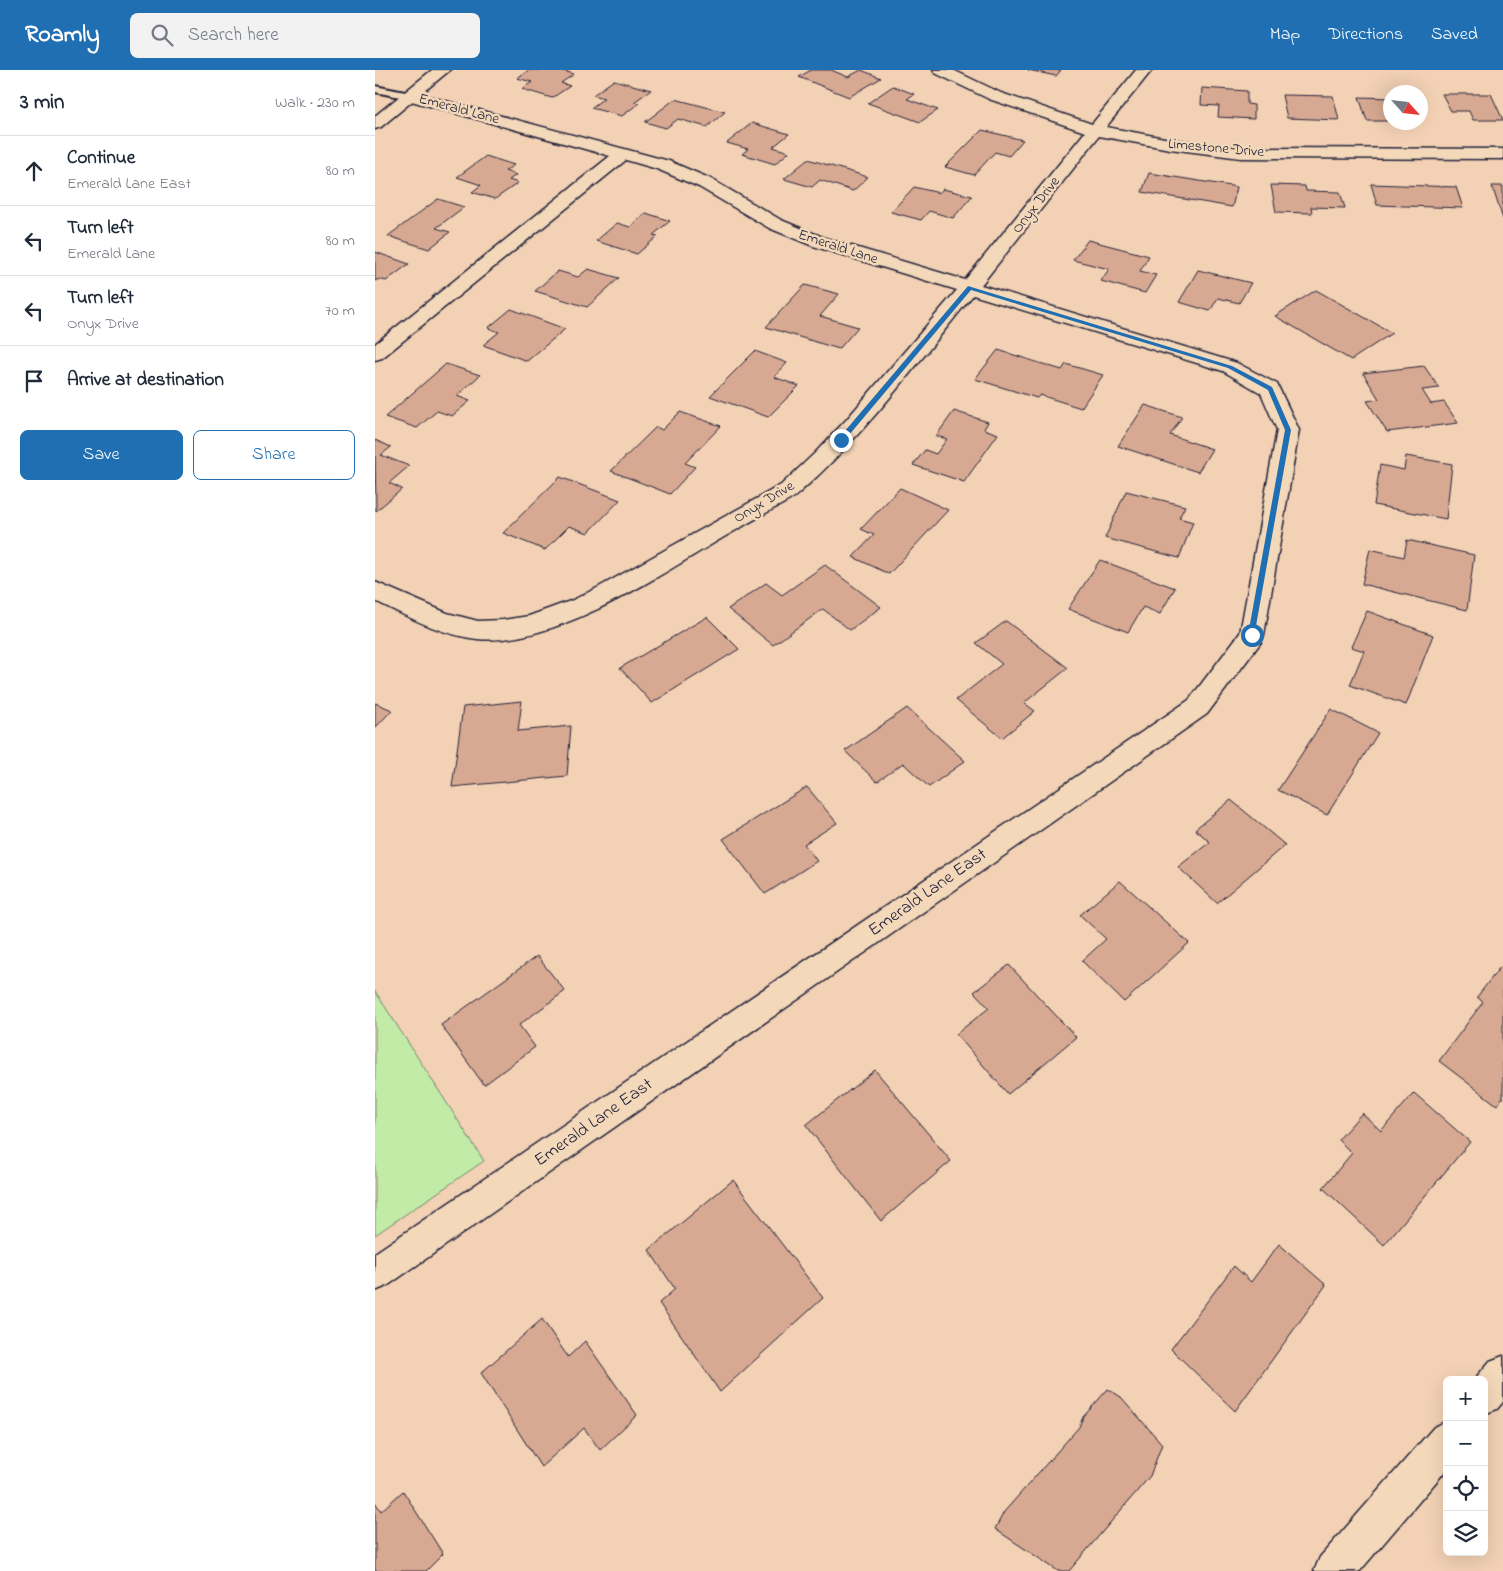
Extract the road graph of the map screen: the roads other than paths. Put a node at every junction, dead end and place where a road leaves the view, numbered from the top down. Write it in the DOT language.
graph roads {
  1 [pos="442,70"];
  2 [pos="941,70"];
  3 [pos="1144,70"];
  4 [pos="375,90"];
  5 [pos="410,96"];
  6 [pos="375,124"];
  7 [pos="1094,130"];
  8 [pos="624,153"];
  9 [pos="1503,154"];
  10 [pos="970,288"];
  11 [pos="375,354"];
  12 [pos="1270,388"];
  13 [pos="375,591"];
  14 [pos="375,1274"];
  15 [pos="1503,1374"];
  16 [pos="1488,1391"];
  17 [pos="1443,1445"];
  18 [pos="1335,1571"];
  1 -- 5 [label="street"];
  2 -- 7 [label="street, Limestone Drive"];
  3 -- 7 [label="street, Onyx Drive"];
  4 -- 5 [label="lane"];
  5 -- 6 [label="street"];
  5 -- 8 [label="street, Emerald Lane"];
  7 -- 9 [label="street, Limestone Drive"];
  7 -- 10 [label="street, Onyx Drive"];
  8 -- 10 [label="street, Emerald Lane"];
  8 -- 11 [label="street"];
  10 -- 12 [label="street, Emerald Lane"];
  10 -- 13 [label="street, Onyx Drive"];
  12 -- 14 [label="street, Emerald Lane East"];
  15 -- 16 [label="street"];
  17 -- 18 [label="street"];
}
